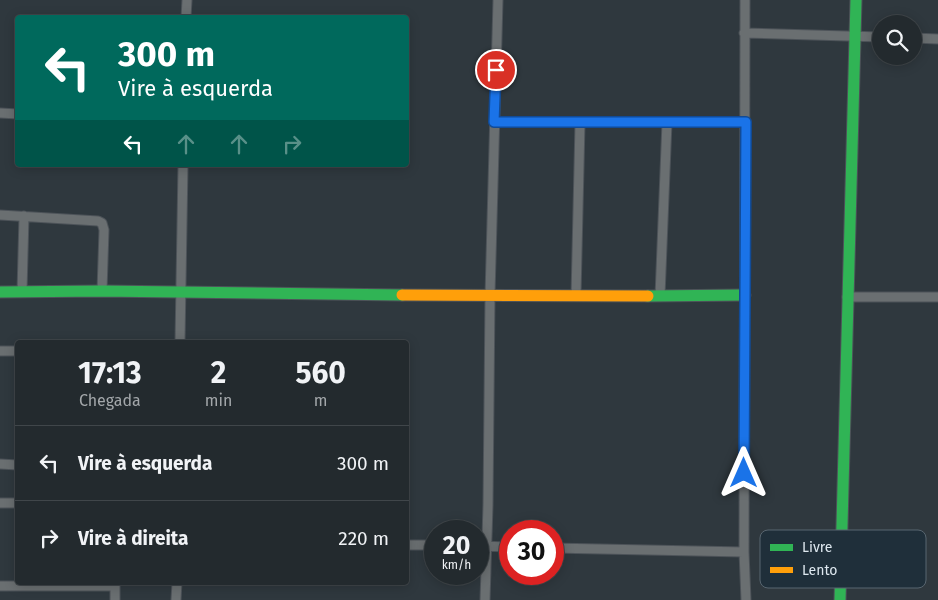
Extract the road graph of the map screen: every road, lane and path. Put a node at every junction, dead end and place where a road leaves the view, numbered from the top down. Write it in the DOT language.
graph roads {
  1 [pos="187,0"];
  2 [pos="498,0"];
  3 [pos="745,0"];
  4 [pos="856,0"];
  5 [pos="186,15"];
  6 [pos="744,33"];
  7 [pos="855,36"];
  8 [pos="872,37"];
  9 [pos="922,38"];
  10 [pos="938,39"];
  11 [pos="0,113"];
  12 [pos="15,114"];
  13 [pos="494,122"];
  14 [pos="667,122"];
  15 [pos="746,122"];
  16 [pos="580,123"];
  17 [pos="183,167"];
  18 [pos="0,215"];
  19 [pos="24,216"];
  20 [pos="102,291"];
  21 [pos="0,292"];
  22 [pos="22,292"];
  23 [pos="181,293"];
  24 [pos="490,295"];
  25 [pos="745,295"];
  26 [pos="576,296"];
  27 [pos="660,296"];
  28 [pos="847,297"];
  29 [pos="938,297"];
  30 [pos="180,340"];
  31 [pos="0,351"];
  32 [pos="15,351"];
  33 [pos="0,464"];
  34 [pos="15,465"];
  35 [pos="0,503"];
  36 [pos="15,504"];
  37 [pos="486,520"];
  38 [pos="842,530"];
  39 [pos="409,545"];
  40 [pos="424,545"];
  41 [pos="564,548"];
  42 [pos="744,552"];
  43 [pos="58,585"];
  44 [pos="115,585"];
  45 [pos="176,585"];
  46 [pos="484,585"];
  47 [pos="0,586"];
  48 [pos="115,600"];
  49 [pos="176,600"];
  50 [pos="485,600"];
  51 [pos="746,600"];
  1 -- 5 [label="street"];
  2 -- 13 [label="street"];
  3 -- 6 [label="street"];
  4 -- 7 [label="street"];
  6 -- 7 [label="street"];
  6 -- 15 [label="street"];
  7 -- 8 [label="street"];
  7 -- 28 [label="street"];
  9 -- 10 [label="street"];
  11 -- 12 [label="street"];
  13 -- 16 [label="street"];
  13 -- 24 [label="street"];
  14 -- 15 [label="street"];
  14 -- 16 [label="street"];
  14 -- 27 [label="street"];
  15 -- 25 [label="street"];
  16 -- 26 [label="street"];
  17 -- 23 [label="street"];
  18 -- 19 [label="street"];
  19 -- 20 [label="street"];
  19 -- 22 [label="street"];
  20 -- 22 [label="street"];
  20 -- 23 [label="street"];
  21 -- 22 [label="street"];
  23 -- 24 [label="street"];
  23 -- 30 [label="street"];
  24 -- 26 [label="street"];
  24 -- 37 [label="street"];
  25 -- 27 [label="street"];
  25 -- 42 [label="street"];
  26 -- 27 [label="street"];
  28 -- 29 [label="street"];
  28 -- 38 [label="street"];
  31 -- 32 [label="street"];
  33 -- 34 [label="street"];
  35 -- 36 [label="street"];
  39 -- 40 [label="street"];
  41 -- 42 [label="street"];
  42 -- 51 [label="street"];
  43 -- 47 [label="street"];
  44 -- 48 [label="street"];
  45 -- 49 [label="street"];
  46 -- 50 [label="street"];
}
